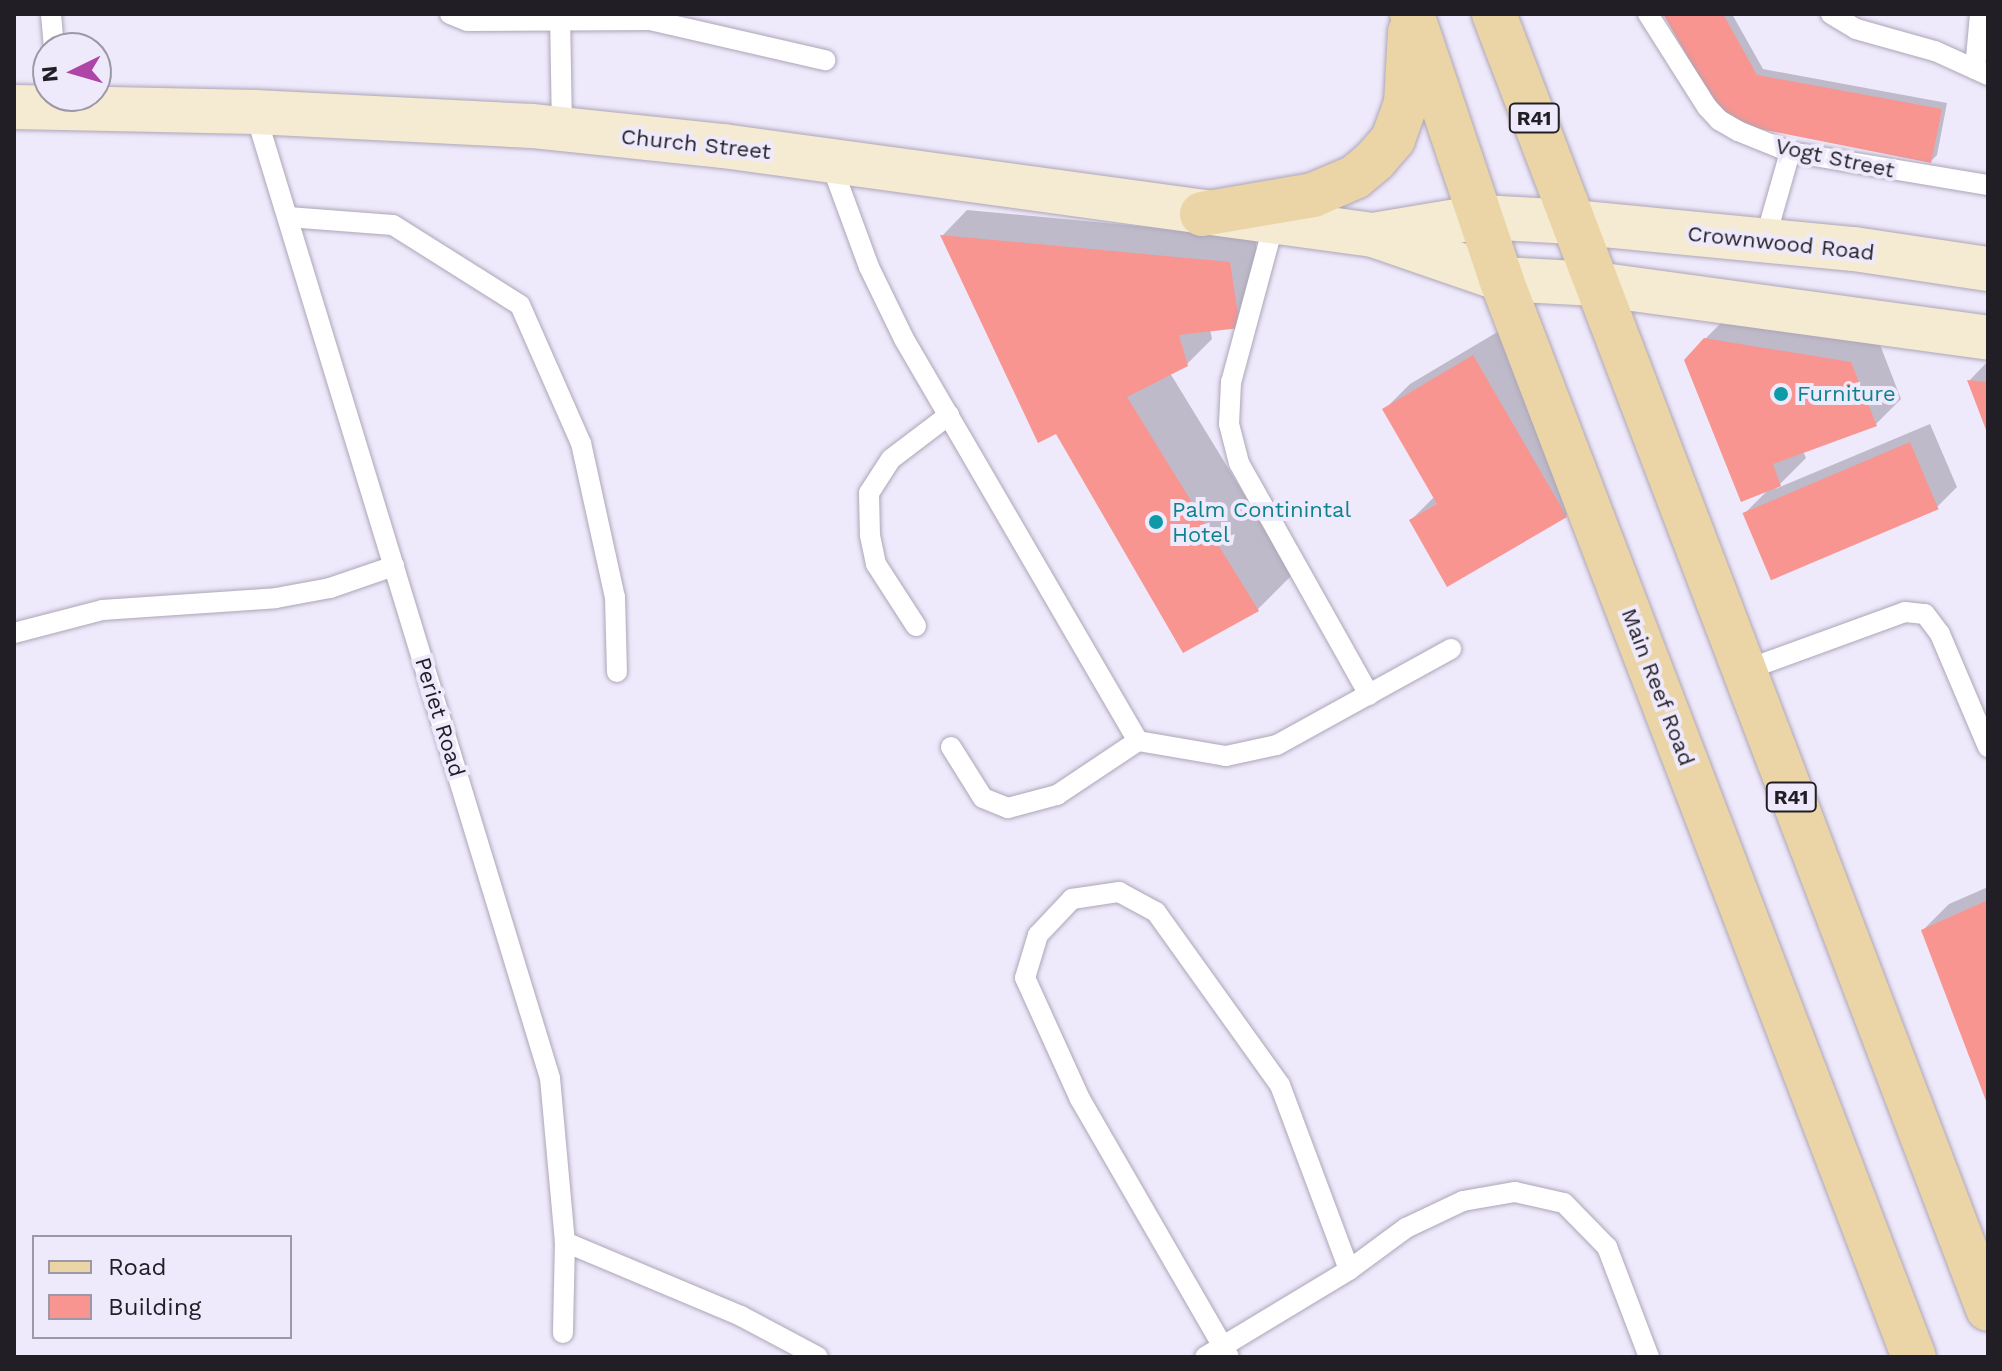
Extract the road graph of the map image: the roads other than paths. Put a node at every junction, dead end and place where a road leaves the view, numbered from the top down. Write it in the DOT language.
graph roads {
  1 [pos="450,14"];
  2 [pos="1412,14"];
  3 [pos="1494,14"];
  4 [pos="1648,14"];
  5 [pos="1831,14"];
  6 [pos="1980,14"];
  7 [pos="560,17"];
  8 [pos="677,19"];
  9 [pos="825,60"];
  10 [pos="1982,72"];
  11 [pos="112,105"];
  12 [pos="255,112"];
  13 [pos="562,130"];
  14 [pos="1790,152"];
  15 [pos="830,161"];
  16 [pos="1988,185"];
  17 [pos="1202,214"];
  18 [pos="288,217"];
  19 [pos="1481,217"];
  20 [pos="1573,222"];
  21 [pos="1274,223"];
  22 [pos="1373,235"];
  23 [pos="1765,240"];
  24 [pos="1988,269"];
  25 [pos="1501,279"];
  26 [pos="1596,284"];
  27 [pos="1988,338"];
  28 [pos="949,415"];
  29 [pos="394,566"];
  30 [pos="916,626"];
  31 [pos="14,633"];
  32 [pos="1451,649"];
  33 [pos="1743,671"];
  34 [pos="617,672"];
  35 [pos="1369,695"];
  36 [pos="1138,741"];
  37 [pos="951,747"];
  38 [pos="1988,747"];
  39 [pos="565,1242"];
  40 [pos="1349,1270"];
  41 [pos="1988,1309"];
  42 [pos="563,1333"];
  43 [pos="1227,1351"];
  44 [pos="818,1357"];
  45 [pos="1205,1357"];
  46 [pos="1649,1357"];
  47 [pos="1914,1357"];
  1 -- 7 [label="lane"];
  2 -- 17 [label="main road"];
  2 -- 19 [label="main road, Main Reef Road"];
  3 -- 20 [label="main road, R41"];
  4 -- 14 [label="lane, Vogt Street"];
  5 -- 10 [label="lane"];
  6 -- 10 [label="lane"];
  7 -- 8 [label="lane"];
  7 -- 13 [label="lane"];
  8 -- 9 [label="lane"];
  11 -- 12 [label="main road, Church Street"];
  12 -- 13 [label="main road, Church Street"];
  12 -- 18 [label="lane, Periet Road"];
  13 -- 15 [label="main road, Church Street"];
  14 -- 16 [label="lane, Vogt Street"];
  14 -- 23 [label="lane"];
  15 -- 17 [label="main road, Church Street"];
  15 -- 28 [label="lane"];
  17 -- 21 [label="main road, Church Street"];
  18 -- 29 [label="lane, Periet Road"];
  18 -- 34 [label="lane"];
  19 -- 20 [label="main road, Church Street"];
  19 -- 22 [label="main road, Church Street"];
  19 -- 25 [label="main road, Main Reef Road"];
  20 -- 23 [label="main road, Crownwood Road"];
  20 -- 26 [label="main road, R41"];
  21 -- 22 [label="main road, Church Street"];
  21 -- 35 [label="lane"];
  22 -- 25 [label="main road, Church Street"];
  23 -- 24 [label="main road, Crownwood Road"];
  25 -- 26 [label="main road, Church Street"];
  25 -- 47 [label="main road, Main Reef Road"];
  26 -- 27 [label="main road"];
  26 -- 33 [label="main road, R41"];
  28 -- 30 [label="lane"];
  28 -- 36 [label="lane"];
  29 -- 31 [label="lane"];
  29 -- 39 [label="lane, Periet Road"];
  32 -- 35 [label="lane"];
  33 -- 38 [label="lane"];
  33 -- 41 [label="main road, R41"];
  35 -- 36 [label="lane"];
  36 -- 37 [label="lane"];
  39 -- 42 [label="lane, Periet Road"];
  39 -- 44 [label="lane"];
  40 -- 43 [label="lane"];
  40 -- 43 [label="lane"];
  40 -- 46 [label="lane"];
  43 -- 45 [label="lane"];
}
